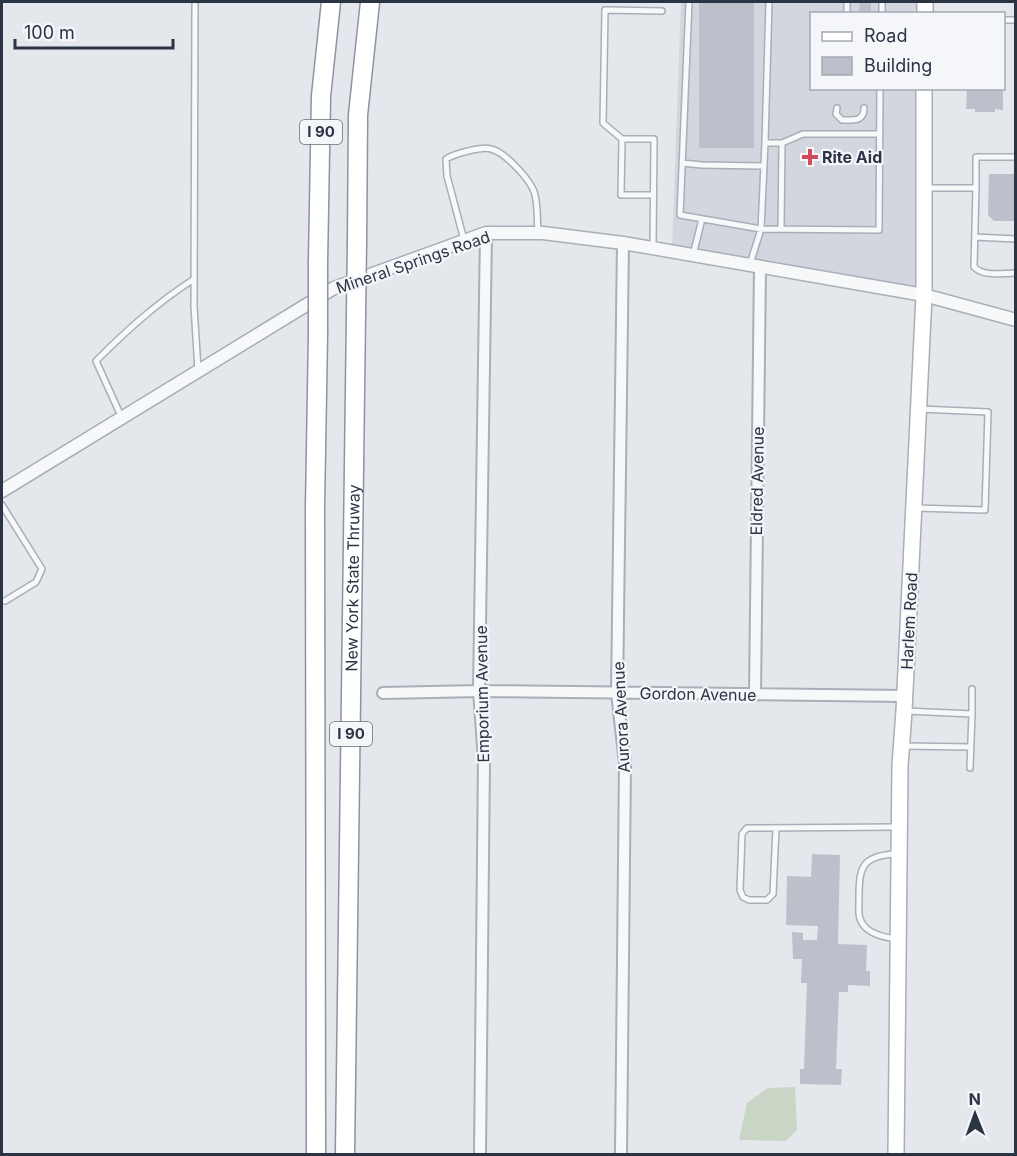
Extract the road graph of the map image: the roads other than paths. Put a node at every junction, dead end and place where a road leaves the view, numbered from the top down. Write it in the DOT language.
graph roads {
  1 [pos="331,2"];
  2 [pos="370,2"];
  3 [pos="689,2"];
  4 [pos="769,2"];
  5 [pos="195,5"];
  6 [pos="662,11"];
  7 [pos="880,90"];
  8 [pos="924,90"];
  9 [pos="837,108"];
  10 [pos="864,108"];
  11 [pos="880,134"];
  12 [pos="622,139"];
  13 [pos="782,142"];
  14 [pos="765,143"];
  15 [pos="1016,157"];
  16 [pos="682,163"];
  17 [pos="763,166"];
  18 [pos="924,188"];
  19 [pos="976,188"];
  20 [pos="653,195"];
  21 [pos="702,219"];
  22 [pos="781,228"];
  23 [pos="761,229"];
  24 [pos="486,233"];
  25 [pos="538,233"];
  26 [pos="975,237"];
  27 [pos="1016,239"];
  28 [pos="464,241"];
  29 [pos="623,243"];
  30 [pos="653,248"];
  31 [pos="693,255"];
  32 [pos="755,266"];
  33 [pos="1016,273"];
  34 [pos="194,279"];
  35 [pos="924,295"];
  36 [pos="1016,320"];
  37 [pos="198,371"];
  38 [pos="919,409"];
  39 [pos="122,418"];
  40 [pos="2,491"];
  41 [pos="2,506"];
  42 [pos="914,508"];
  43 [pos="2,601"];
  44 [pos="972,688"];
  45 [pos="479,691"];
  46 [pos="383,693"];
  47 [pos="617,693"];
  48 [pos="754,695"];
  49 [pos="905,704"];
  50 [pos="972,714"];
  51 [pos="901,746"];
  52 [pos="971,747"];
  53 [pos="970,768"];
  54 [pos="899,827"];
  55 [pos="777,828"];
  56 [pos="899,854"];
  57 [pos="898,940"];
  58 [pos="316,1155"];
  59 [pos="345,1155"];
  60 [pos="480,1155"];
  61 [pos="621,1155"];
  62 [pos="896,1155"];
  1 -- 58 [label="highway, I 90, bridge"];
  2 -- 59 [label="highway, New York State Thruway / I 90, bridge"];
  3 -- 16 [label="lane"];
  4 -- 14 [label="lane"];
  5 -- 34 [label="lane"];
  6 -- 12 [label="lane"];
  7 -- 11 [label="lane"];
  8 -- 18 [label="main road, Harlem Road"];
  9 -- 10 [label="lane"];
  11 -- 13 [label="lane"];
  11 -- 22 [label="lane"];
  12 -- 20 [label="lane"];
  12 -- 20 [label="lane"];
  13 -- 14 [label="lane"];
  13 -- 22 [label="lane"];
  14 -- 17 [label="lane"];
  15 -- 19 [label="lane"];
  16 -- 17 [label="lane"];
  16 -- 21 [label="lane"];
  17 -- 23 [label="lane"];
  18 -- 19 [label="lane"];
  18 -- 35 [label="main road, Harlem Road"];
  19 -- 26 [label="lane"];
  20 -- 30 [label="lane"];
  21 -- 23 [label="lane"];
  21 -- 31 [label="lane"];
  22 -- 23 [label="lane"];
  23 -- 32 [label="lane"];
  24 -- 25 [label="street, Mineral Springs Road"];
  24 -- 28 [label="street, Mineral Springs Road"];
  24 -- 45 [label="street, Emporium Avenue"];
  25 -- 28 [label="lane"];
  25 -- 29 [label="street, Mineral Springs Road"];
  26 -- 27 [label="lane"];
  26 -- 33 [label="lane"];
  28 -- 37 [label="street, Mineral Springs Road"];
  29 -- 30 [label="street, Mineral Springs Road"];
  29 -- 47 [label="street, Aurora Avenue"];
  30 -- 31 [label="street, Mineral Springs Road"];
  31 -- 32 [label="street, Mineral Springs Road"];
  32 -- 35 [label="street, Mineral Springs Road"];
  32 -- 48 [label="street, Eldred Avenue"];
  34 -- 37 [label="lane"];
  34 -- 39 [label="lane"];
  35 -- 36 [label="street, Mineral Springs Road"];
  35 -- 38 [label="main road, Harlem Road"];
  37 -- 39 [label="street, Mineral Springs Road"];
  38 -- 42 [label="main road, Harlem Road"];
  38 -- 42 [label="lane"];
  39 -- 40 [label="street, Mineral Springs Road"];
  41 -- 43 [label="lane"];
  42 -- 49 [label="main road, Harlem Road"];
  44 -- 50 [label="lane"];
  45 -- 46 [label="street, Gordon Avenue"];
  45 -- 47 [label="street, Gordon Avenue"];
  45 -- 60 [label="street, Emporium Avenue"];
  47 -- 48 [label="street, Gordon Avenue"];
  47 -- 61 [label="street, Aurora Avenue"];
  48 -- 49 [label="street, Gordon Avenue"];
  49 -- 50 [label="lane"];
  49 -- 51 [label="main road, Harlem Road"];
  50 -- 52 [label="lane"];
  51 -- 52 [label="lane"];
  51 -- 54 [label="main road, Harlem Road"];
  52 -- 53 [label="lane"];
  54 -- 55 [label="lane"];
  54 -- 56 [label="main road, Harlem Road"];
  55 -- 55 [label="lane"];
  56 -- 57 [label="main road, Harlem Road"];
  56 -- 57 [label="lane"];
  57 -- 62 [label="main road, Harlem Road"];
}
